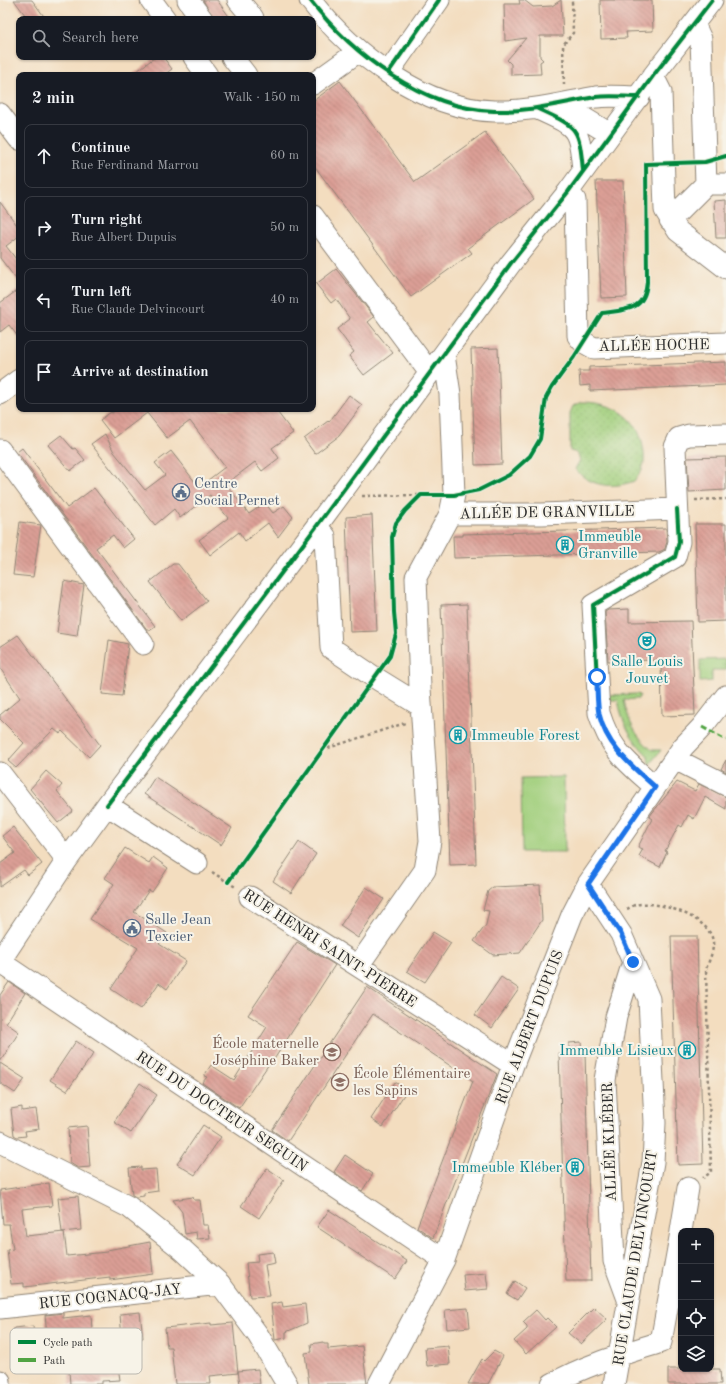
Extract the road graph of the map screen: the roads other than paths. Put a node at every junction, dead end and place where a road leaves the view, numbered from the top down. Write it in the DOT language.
graph roads {
  1 [pos="151,0"];
  2 [pos="188,0"];
  3 [pos="238,0"];
  4 [pos="310,0"];
  5 [pos="439,0"];
  6 [pos="712,0"];
  7 [pos="163,16"];
  8 [pos="200,16"];
  9 [pos="250,16"];
  10 [pos="694,24"];
  11 [pos="359,51"];
  12 [pos="196,60"];
  13 [pos="234,60"];
  14 [pos="205,72"];
  15 [pos="244,72"];
  16 [pos="388,73"];
  17 [pos="652,76"];
  18 [pos="316,82"];
  19 [pos="639,97"];
  20 [pos="538,109"];
  21 [pos="0,114"];
  22 [pos="610,134"];
  23 [pos="16,135"];
  24 [pos="583,170"];
  25 [pos="716,184"];
  26 [pos="568,192"];
  27 [pos="316,220"];
  28 [pos="670,220"];
  29 [pos="726,268"];
  30 [pos="726,343"];
  31 [pos="444,355"];
  32 [pos="430,373"];
  33 [pos="16,382"];
  34 [pos="0,394"];
  35 [pos="726,434"];
  36 [pos="0,450"];
  37 [pos="684,505"];
  38 [pos="450,514"];
  39 [pos="316,527"];
  40 [pos="143,644"];
  41 [pos="726,696"];
  42 [pos="422,714"];
  43 [pos="675,759"];
  44 [pos="0,773"];
  45 [pos="726,785"];
  46 [pos="655,787"];
  47 [pos="107,805"];
  48 [pos="67,860"];
  49 [pos="197,863"];
  50 [pos="588,884"];
  51 [pos="250,897"];
  52 [pos="0,962"];
  53 [pos="633,962"];
  54 [pos="358,966"];
  55 [pos="513,1065"];
  56 [pos="0,1142"];
  57 [pos="688,1188"];
  58 [pos="681,1228"];
  59 [pos="678,1248"];
  60 [pos="444,1260"];
  61 [pos="220,1284"];
  62 [pos="628,1299"];
  63 [pos="0,1308"];
  64 [pos="618,1356"];
  65 [pos="287,1384"];
  66 [pos="379,1384"];
  67 [pos="552,1384"];
  68 [pos="614,1384"];
  1 -- 7 [label="street"];
  2 -- 8 [label="street"];
  3 -- 9 [label="street"];
  4 -- 11 [label="street"];
  5 -- 16 [label="street"];
  6 -- 10 [label="street"];
  10 -- 17 [label="street"];
  10 -- 25 [label="street"];
  11 -- 16 [label="street"];
  11 -- 18 [label="street"];
  12 -- 14 [label="street"];
  13 -- 15 [label="street"];
  16 -- 20 [label="street"];
  17 -- 19 [label="street"];
  17 -- 28 [label="street"];
  19 -- 20 [label="street"];
  19 -- 22 [label="street"];
  20 -- 22 [label="street"];
  20 -- 24 [label="street"];
  21 -- 23 [label="street"];
  22 -- 24 [label="street"];
  24 -- 26 [label="street"];
  25 -- 28 [label="street"];
  26 -- 30 [label="street, ALLÉE HOCHE"];
  26 -- 31 [label="street"];
  27 -- 32 [label="street"];
  28 -- 29 [label="street"];
  31 -- 32 [label="street"];
  31 -- 38 [label="street"];
  32 -- 39 [label="street"];
  33 -- 34 [label="street"];
  35 -- 37 [label="street"];
  36 -- 40 [label="street"];
  37 -- 38 [label="street, ALLÉE DE GRANVILLE"];
  37 -- 46 [label="street"];
  38 -- 42 [label="street, ALLÉE DE GRANVILLE"];
  39 -- 42 [label="street"];
  39 -- 47 [label="street"];
  41 -- 43 [label="street, RUE ALBERT DUPUIS"];
  42 -- 54 [label="street, ALLÉE DE GRANVILLE"];
  43 -- 45 [label="street"];
  43 -- 46 [label="street, RUE ALBERT DUPUIS"];
  44 -- 48 [label="street"];
  46 -- 50 [label="street, RUE ALBERT DUPUIS"];
  47 -- 48 [label="street"];
  47 -- 49 [label="street"];
  48 -- 52 [label="street"];
  50 -- 53 [label="street, RUE CLAUDE DELVINCOURT"];
  50 -- 55 [label="street, RUE ALBERT DUPUIS"];
  51 -- 54 [label="street, RUE HENRI SAINT-PIERRE"];
  52 -- 60 [label="street, RUE DU DOCTEUR SEGUIN"];
  53 -- 62 [label="street, RUE CLAUDE DELVINCOURT"];
  53 -- 62 [label="street, ALLÉE KLÉBER"];
  54 -- 55 [label="street, RUE HENRI SAINT-PIERRE"];
  55 -- 60 [label="street, RUE ALBERT DUPUIS"];
  56 -- 61 [label="street"];
  57 -- 58 [label="street"];
  59 -- 64 [label="street"];
  60 -- 66 [label="street, RUE ALBERT DUPUIS"];
  61 -- 63 [label="street, RUE COGNACQ-JAY"];
  61 -- 65 [label="street"];
  62 -- 64 [label="street, RUE CLAUDE DELVINCOURT"];
  64 -- 67 [label="street"];
  64 -- 68 [label="street, RUE CLAUDE DELVINCOURT"];
}
